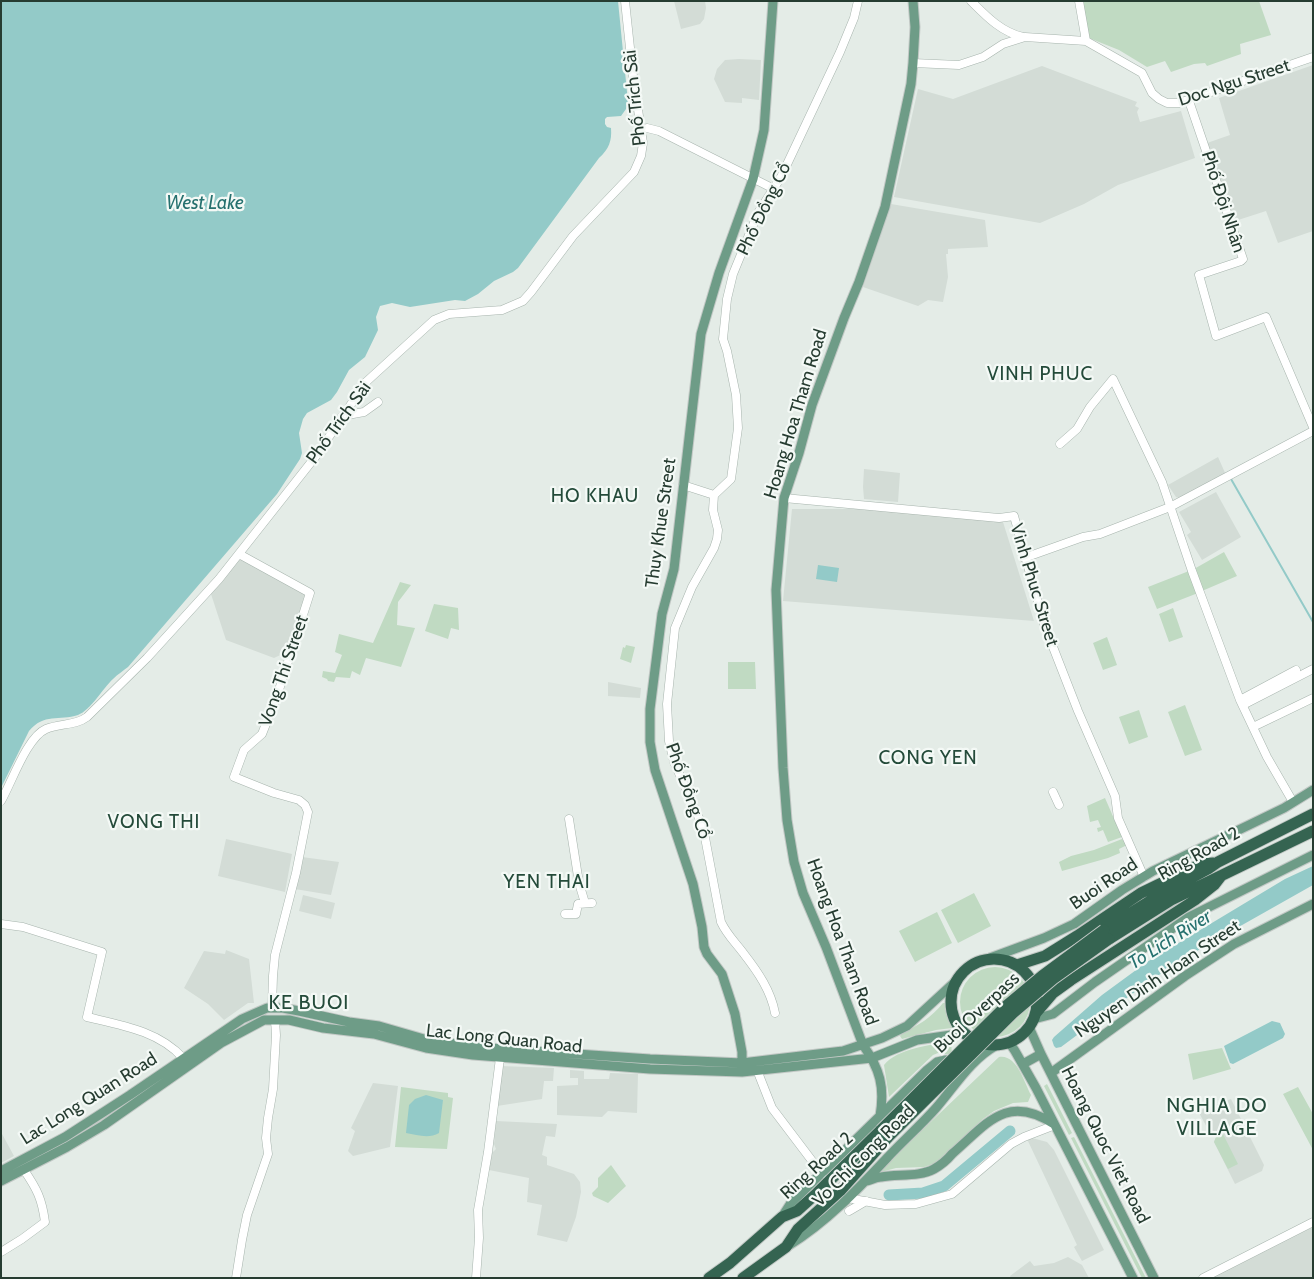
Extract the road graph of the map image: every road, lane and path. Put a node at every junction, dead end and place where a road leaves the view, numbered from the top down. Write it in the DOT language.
graph roads {
  1 [pos="625,1"];
  2 [pos="773,1"];
  3 [pos="858,1"];
  4 [pos="913,1"];
  5 [pos="971,1"];
  6 [pos="1079,1"];
  7 [pos="1025,37"];
  8 [pos="1086,42"];
  9 [pos="1313,57"];
  10 [pos="914,63"];
  11 [pos="1190,101"];
  12 [pos="641,130"];
  13 [pos="753,179"];
  14 [pos="774,189"];
  15 [pos="378,402"];
  16 [pos="342,416"];
  17 [pos="1313,426"];
  18 [pos="1313,431"];
  19 [pos="1060,444"];
  20 [pos="683,485"];
  21 [pos="714,495"];
  22 [pos="784,498"];
  23 [pos="1170,506"];
  24 [pos="239,554"];
  25 [pos="1024,558"];
  26 [pos="655,662"];
  27 [pos="671,663"];
  28 [pos="1313,669"];
  29 [pos="1296,670"];
  30 [pos="1313,698"];
  31 [pos="1242,703"];
  32 [pos="1253,727"];
  33 [pos="1313,790"];
  34 [pos="1053,792"];
  35 [pos="1,801"];
  36 [pos="1292,802"];
  37 [pos="1059,805"];
  38 [pos="1313,814"];
  39 [pos="569,819"];
  40 [pos="1313,831"];
  41 [pos="1313,854"];
  42 [pos="1218,862"];
  43 [pos="1221,876"];
  44 [pos="1144,877"];
  45 [pos="1313,904"];
  46 [pos="565,914"];
  47 [pos="1,924"];
  48 [pos="1106,934"];
  49 [pos="990,958"];
  50 [pos="1017,965"];
  51 [pos="956,980"];
  52 [pos="272,1007"];
  53 [pos="775,1013"];
  54 [pos="1033,1019"];
  55 [pos="275,1020"];
  56 [pos="389,1033"];
  57 [pos="964,1033"];
  58 [pos="1009,1042"];
  59 [pos="863,1045"];
  60 [pos="997,1045"];
  61 [pos="473,1051"];
  62 [pos="1040,1054"];
  63 [pos="540,1056"];
  64 [pos="183,1058"];
  65 [pos="500,1058"];
  66 [pos="872,1058"];
  67 [pos="1023,1064"];
  68 [pos="742,1067"];
  69 [pos="757,1070"];
  70 [pos="171,1073"];
  71 [pos="1051,1073"];
  72 [pos="955,1082"];
  73 [pos="880,1116"];
  74 [pos="1055,1125"];
  75 [pos="884,1133"];
  76 [pos="18,1162"];
  77 [pos="24,1170"];
  78 [pos="1,1171"];
  79 [pos="822,1174"];
  80 [pos="1,1181"];
  81 [pos="864,1182"];
  82 [pos="848,1198"];
  83 [pos="866,1201"];
  84 [pos="849,1211"];
  85 [pos="778,1221"];
  86 [pos="1313,1222"];
  87 [pos="786,1247"];
  88 [pos="4,1251"];
  89 [pos="236,1278"];
  90 [pos="476,1278"];
  91 [pos="709,1278"];
  92 [pos="743,1278"];
  93 [pos="1133,1278"];
  94 [pos="1154,1278"];
  95 [pos="1203,1278"];
  1 -- 12 [label="street, Phố Trích Sài"];
  2 -- 13 [label="main road, Thuy Khue Street"];
  3 -- 14 [label="street, Phố Đồng Cổ"];
  4 -- 10 [label="main road, Hoang Hoa Tham Road"];
  5 -- 7 [label="street"];
  6 -- 8 [label="street"];
  7 -- 8 [label="street, Doc Ngu Street"];
  7 -- 10 [label="street, Doc Ngu Street"];
  8 -- 11 [label="street, Doc Ngu Street"];
  9 -- 11 [label="street, Doc Ngu Street"];
  10 -- 22 [label="main road, Hoang Hoa Tham Road"];
  11 -- 17 [label="street, Phố Đội Nhân"];
  12 -- 13 [label="street"];
  12 -- 16 [label="street, Phố Trích Sài"];
  13 -- 14 [label="street"];
  13 -- 20 [label="main road, Thuy Khue Street"];
  14 -- 21 [label="street, Phố Đồng Cổ"];
  15 -- 16 [label="street"];
  16 -- 24 [label="street, Phố Trích Sài"];
  18 -- 23 [label="street"];
  19 -- 23 [label="street"];
  20 -- 21 [label="street"];
  20 -- 26 [label="main road, Thuy Khue Street"];
  21 -- 27 [label="street, Phố Đồng Cổ"];
  22 -- 25 [label="street, Vinh Phuc Street"];
  22 -- 59 [label="main road, Hoang Hoa Tham Road"];
  23 -- 25 [label="street"];
  23 -- 31 [label="street"];
  24 -- 35 [label="street, Phố Trích Sài"];
  24 -- 52 [label="street, Vong Thi Street"];
  25 -- 44 [label="street, Vinh Phuc Street"];
  26 -- 27 [label="street"];
  26 -- 68 [label="main road, Thuy Khue Street"];
  27 -- 53 [label="street, Phố Đồng Cổ"];
  28 -- 31 [label="street"];
  29 -- 31 [label="street"];
  30 -- 32 [label="street"];
  31 -- 32 [label="street"];
  32 -- 36 [label="street"];
  33 -- 36 [label="main road, Buoi Road"];
  34 -- 37 [label="street"];
  36 -- 44 [label="main road, Buoi Road"];
  38 -- 42 [label="highway, Ring Road 2"];
  39 -- 46 [label="street"];
  40 -- 43 [label="highway, Ring Road 2"];
  41 -- 54 [label="main road"];
  42 -- 48 [label="highway, Ring Road 2"];
  42 -- 50 [label="highway"];
  43 -- 48 [label="highway, Ring Road 2"];
  43 -- 54 [label="highway"];
  44 -- 49 [label="main road, Buoi Road"];
  45 -- 71 [label="main road, Nguyen Dinh Hoan Street"];
  47 -- 64 [label="street"];
  48 -- 75 [label="highway, Buoi Overpass, bridge"];
  49 -- 50 [label="highway"];
  49 -- 51 [label="highway"];
  50 -- 54 [label="highway"];
  51 -- 57 [label="highway"];
  51 -- 59 [label="main road"];
  52 -- 56 [label="main road, Lac Long Quan Road"];
  52 -- 64 [label="main road, Lac Long Quan Road"];
  54 -- 58 [label="highway"];
  54 -- 62 [label="main road, Hoang Quoc Viet Road"];
  55 -- 56 [label="main road, Lac Long Quan Road"];
  55 -- 70 [label="main road, Lac Long Quan Road"];
  55 -- 89 [label="street"];
  56 -- 61 [label="main road, Lac Long Quan Road"];
  57 -- 60 [label="highway"];
  57 -- 66 [label="main road"];
  58 -- 60 [label="highway"];
  58 -- 67 [label="main road, Hoang Quoc Viet Road"];
  59 -- 66 [label="main road, Hoang Hoa Tham Road"];
  59 -- 68 [label="main road, Lac Long Quan Road"];
  60 -- 72 [label="main road, Vo Chi Cong Road"];
  61 -- 63 [label="main road, Lac Long Quan Road"];
  61 -- 65 [label="main road, Lac Long Quan Road"];
  62 -- 67 [label="main road"];
  62 -- 71 [label="main road, Hoang Quoc Viet Road"];
  63 -- 65 [label="main road, Lac Long Quan Road"];
  63 -- 68 [label="main road, Lac Long Quan Road"];
  64 -- 70 [label="main road, Lac Long Quan Road"];
  65 -- 90 [label="street"];
  66 -- 69 [label="main road, Lac Long Quan Road"];
  66 -- 73 [label="main road, Hoang Hoa Tham Road"];
  67 -- 74 [label="main road, Hoang Quoc Viet Road"];
  68 -- 69 [label="main road, Lac Long Quan Road"];
  69 -- 79 [label="street"];
  70 -- 76 [label="main road, Lac Long Quan Road"];
  70 -- 77 [label="main road, Lac Long Quan Road"];
  71 -- 94 [label="main road, Hoang Quoc Viet Road"];
  72 -- 73 [label="main road, Vo Chi Cong Road"];
  72 -- 81 [label="main road, Vo Chi Cong Road"];
  73 -- 79 [label="main road, Vo Chi Cong Road"];
  74 -- 81 [label="main road"];
  74 -- 83 [label="street"];
  74 -- 93 [label="main road, Hoang Quoc Viet Road"];
  75 -- 85 [label="highway, Ring Road 2"];
  75 -- 87 [label="highway, Ring Road 2"];
  76 -- 77 [label="main road"];
  76 -- 78 [label="main road, Lac Long Quan Road"];
  77 -- 80 [label="main road, Lac Long Quan Road"];
  77 -- 88 [label="street"];
  79 -- 85 [label="main road, Vo Chi Cong Road"];
  81 -- 82 [label="main road, Vo Chi Cong Road"];
  82 -- 83 [label="street"];
  82 -- 87 [label="main road, Vo Chi Cong Road"];
  83 -- 84 [label="street"];
  85 -- 91 [label="highway, Vo Chi Cong Road"];
  86 -- 95 [label="street"];
  87 -- 92 [label="highway, Vo Chi Cong Road"];
}
